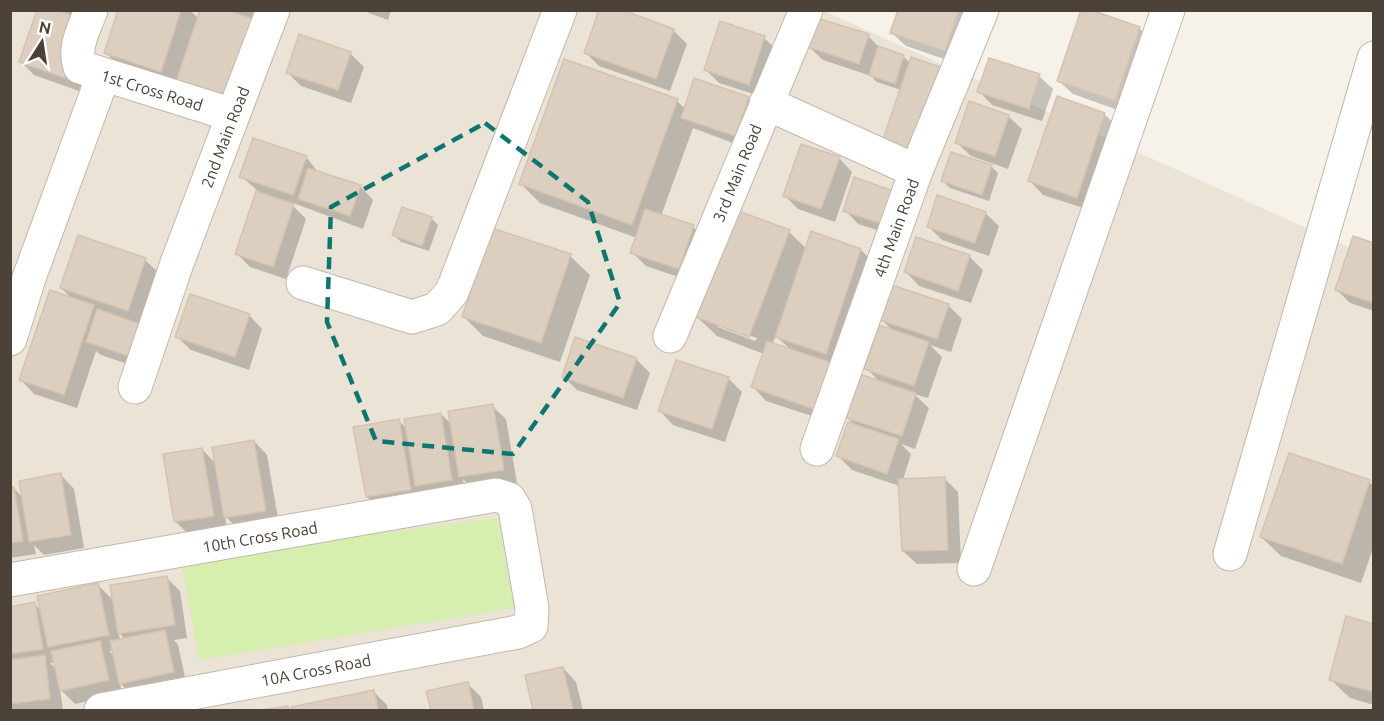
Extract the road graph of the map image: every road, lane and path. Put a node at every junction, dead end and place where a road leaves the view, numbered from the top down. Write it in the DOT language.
graph roads {
  1 [pos="91,10"];
  2 [pos="273,10"];
  3 [pos="560,10"];
  4 [pos="806,10"];
  5 [pos="982,10"];
  6 [pos="1168,10"];
  7 [pos="1374,58"];
  8 [pos="103,75"];
  9 [pos="766,103"];
  10 [pos="233,115"];
  11 [pos="916,171"];
  12 [pos="303,283"];
  13 [pos="670,336"];
  14 [pos="10,339"];
  15 [pos="135,387"];
  16 [pos="817,449"];
  17 [pos="1230,554"];
  18 [pos="974,569"];
  19 [pos="10,580"];
  20 [pos="531,626"];
  21 [pos="101,711"];
  1 -- 8 [label="street, 1st Cross Road"];
  2 -- 10 [label="street, 2nd Main Road"];
  3 -- 12 [label="street"];
  4 -- 9 [label="street, 3rd Main Road"];
  5 -- 11 [label="street, 4th Main Road"];
  6 -- 18 [label="street"];
  7 -- 17 [label="street"];
  8 -- 10 [label="street, 1st Cross Road"];
  8 -- 14 [label="street"];
  9 -- 11 [label="street"];
  9 -- 13 [label="street, 3rd Main Road"];
  10 -- 15 [label="street, 2nd Main Road"];
  11 -- 16 [label="street, 4th Main Road"];
  19 -- 20 [label="street, 10th Cross Road"];
  20 -- 21 [label="street, 10A Cross Road"];
}
